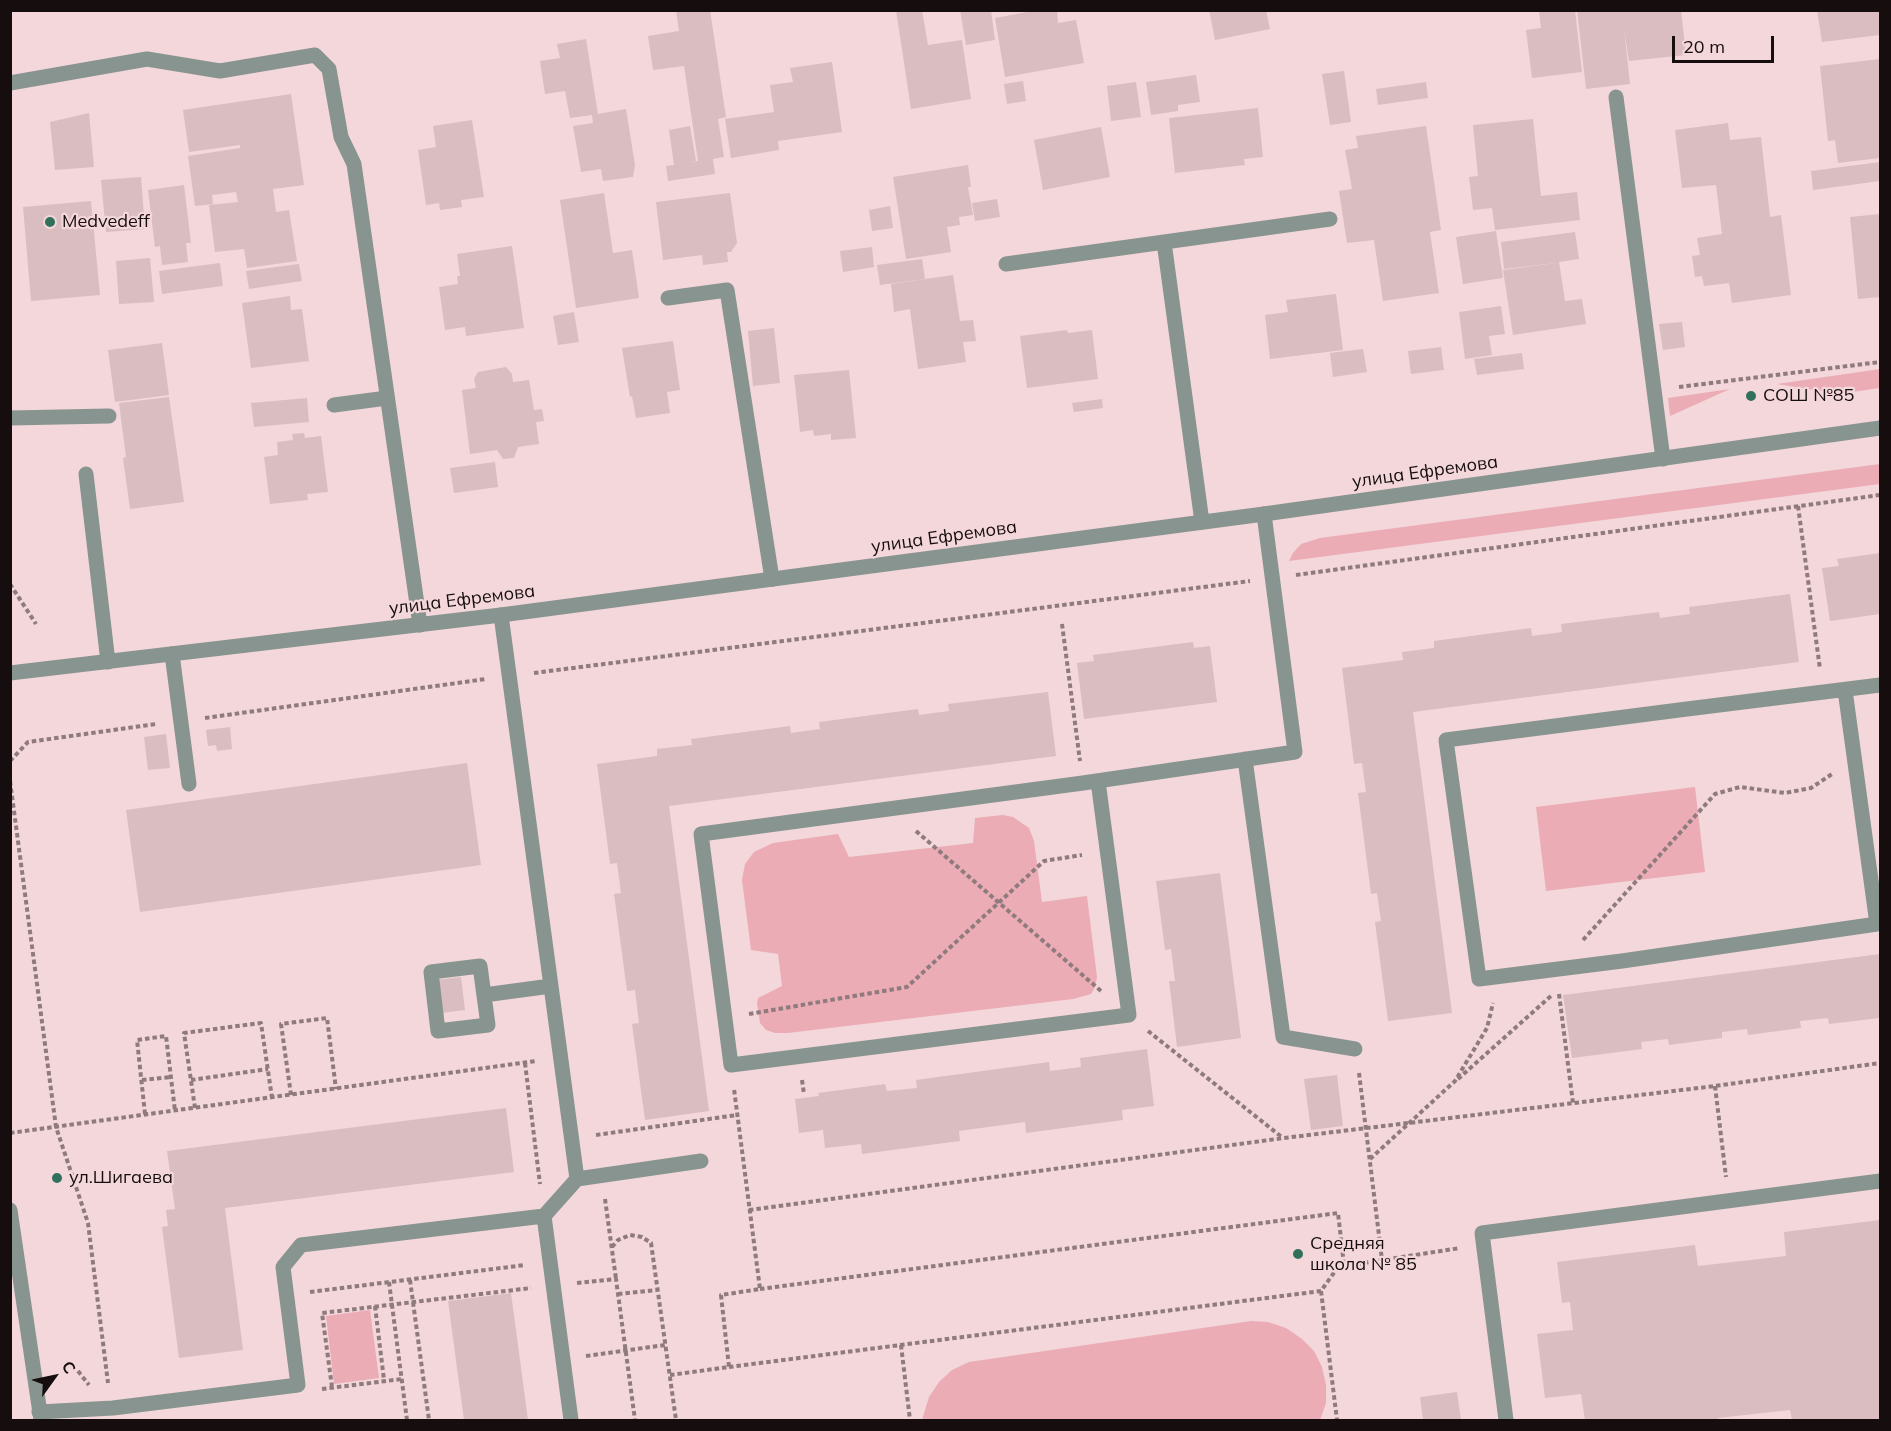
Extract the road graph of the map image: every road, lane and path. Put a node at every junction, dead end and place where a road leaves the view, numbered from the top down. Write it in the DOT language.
graph roads {
  1 [pos="10,83"];
  2 [pos="1616,97"];
  3 [pos="1330,219"];
  4 [pos="1164,242"];
  5 [pos="1006,264"];
  6 [pos="668,298"];
  7 [pos="1881,362"];
  8 [pos="1654,390"];
  9 [pos="387,398"];
  10 [pos="334,405"];
  11 [pos="109,416"];
  12 [pos="10,418"];
  13 [pos="1881,428"];
  14 [pos="1663,459"];
  15 [pos="86,474"];
  16 [pos="1881,495"];
  17 [pos="1798,506"];
  18 [pos="1264,514"];
  19 [pos="1202,522"];
  20 [pos="1272,578"];
  21 [pos="772,579"];
  22 [pos="10,584"];
  23 [pos="501,615"];
  24 [pos="36,624"];
  25 [pos="1062,624"];
  26 [pos="420,625"];
  27 [pos="172,654"];
  28 [pos="108,662"];
  29 [pos="10,673"];
  30 [pos="532,673"];
  31 [pos="510,676"];
  32 [pos="1881,685"];
  33 [pos="1845,690"];
  34 [pos="1823,692"];
  35 [pos="180,721"];
  36 [pos="1245,759"];
  37 [pos="1855,759"];
  38 [pos="10,761"];
  39 [pos="10,781"];
  40 [pos="1090,782"];
  41 [pos="189,784"];
  42 [pos="11,788"];
  43 [pos="891,809"];
  44 [pos="1107,851"];
  45 [pos="998,903"];
  46 [pos="1556,970"];
  47 [pos="1498,977"];
  48 [pos="551,986"];
  49 [pos="484,995"];
  50 [pos="1129,1015"];
  51 [pos="725,1018"];
  52 [pos="1355,1049"];
  53 [pos="561,1058"];
  54 [pos="1881,1063"];
  55 [pos="731,1065"];
  56 [pos="268,1069"];
  57 [pos="171,1077"];
  58 [pos="141,1080"];
  59 [pos="191,1080"];
  60 [pos="1455,1081"];
  61 [pos="1715,1086"];
  62 [pos="336,1089"];
  63 [pos="291,1095"];
  64 [pos="272,1098"];
  65 [pos="1573,1103"];
  66 [pos="195,1108"];
  67 [pos="175,1111"];
  68 [pos="146,1114"];
  69 [pos="737,1115"];
  70 [pos="1410,1123"];
  71 [pos="56,1127"];
  72 [pos="1366,1128"];
  73 [pos="10,1133"];
  74 [pos="596,1135"];
  75 [pos="1284,1138"];
  76 [pos="1370,1159"];
  77 [pos="701,1161"];
  78 [pos="577,1179"];
  79 [pos="1881,1181"];
  80 [pos="1729,1201"];
  81 [pos="10,1210"];
  82 [pos="749,1210"];
  83 [pos="544,1216"];
  84 [pos="1484,1245"];
  85 [pos="611,1248"];
  86 [pos="1383,1260"];
  87 [pos="550,1263"];
  88 [pos="1344,1266"];
  89 [pos="410,1280"];
  90 [pos="389,1282"];
  91 [pos="553,1286"];
  92 [pos="657,1290"];
  93 [pos="760,1290"];
  94 [pos="1321,1291"];
  95 [pos="618,1294"];
  96 [pos="286,1295"];
  97 [pos="413,1302"];
  98 [pos="392,1304"];
  99 [pos="375,1306"];
  100 [pos="665,1345"];
  101 [pos="901,1345"];
  102 [pos="626,1350"];
  103 [pos="563,1359"];
  104 [pos="729,1367"];
  105 [pos="670,1376"];
  106 [pos="402,1379"];
  107 [pos="384,1380"];
  108 [pos="298,1385"];
  109 [pos="332,1388"];
  110 [pos="112,1408"];
  111 [pos="40,1416"];
  112 [pos="407,1420"];
  113 [pos="429,1420"];
  114 [pos="572,1420"];
  115 [pos="636,1420"];
  116 [pos="676,1420"];
  117 [pos="910,1420"];
  118 [pos="1337,1420"];
  119 [pos="1506,1420"];
  1 -- 9 [label="street"];
  2 -- 8 [label="street"];
  3 -- 4 [label="street"];
  4 -- 5 [label="street"];
  4 -- 19 [label="street"];
  6 -- 21 [label="street"];
  7 -- 8 [label="path"];
  8 -- 14 [label="street"];
  9 -- 10 [label="street"];
  9 -- 26 [label="street"];
  11 -- 12 [label="street"];
  13 -- 14 [label="street, улица Ефремова"];
  14 -- 18 [label="street, улица Ефремова"];
  15 -- 28 [label="street"];
  16 -- 17 [label="path"];
  17 -- 20 [label="path"];
  17 -- 34 [label="path"];
  18 -- 19 [label="street, улица Ефремова"];
  18 -- 20 [label="street"];
  19 -- 21 [label="street, улица Ефремова"];
  20 -- 30 [label="path"];
  20 -- 36 [label="street"];
  21 -- 23 [label="street, улица Ефремова"];
  22 -- 24 [label="path"];
  23 -- 26 [label="street, улица Ефремова"];
  23 -- 31 [label="street"];
  25 -- 40 [label="path"];
  26 -- 27 [label="street, улица Ефремова"];
  27 -- 28 [label="street, улица Ефремова"];
  27 -- 35 [label="street"];
  28 -- 29 [label="street, улица Ефремова"];
  31 -- 35 [label="path"];
  31 -- 48 [label="street"];
  32 -- 33 [label="street"];
  33 -- 34 [label="street"];
  33 -- 37 [label="street"];
  34 -- 47 [label="street"];
  35 -- 38 [label="path"];
  35 -- 41 [label="street"];
  36 -- 40 [label="street"];
  36 -- 52 [label="street"];
  37 -- 46 [label="path"];
  37 -- 46 [label="street"];
  39 -- 42 [label="path"];
  40 -- 43 [label="street"];
  40 -- 44 [label="street"];
  42 -- 71 [label="path"];
  43 -- 45 [label="path"];
  43 -- 51 [label="street"];
  44 -- 45 [label="path"];
  44 -- 50 [label="street"];
  45 -- 50 [label="path"];
  45 -- 51 [label="path"];
  46 -- 47 [label="street"];
  47 -- 60 [label="path"];
  48 -- 49 [label="street"];
  48 -- 53 [label="street"];
  49 -- 49 [label="street"];
  50 -- 55 [label="street"];
  50 -- 75 [label="path"];
  51 -- 55 [label="street"];
  52 -- 72 [label="path"];
  53 -- 62 [label="path"];
  53 -- 78 [label="street"];
  54 -- 61 [label="path"];
  55 -- 69 [label="path"];
  56 -- 59 [label="path"];
  56 -- 59 [label="path"];
  56 -- 64 [label="path"];
  57 -- 58 [label="path"];
  57 -- 58 [label="path"];
  57 -- 67 [label="path"];
  58 -- 68 [label="path"];
  59 -- 66 [label="path"];
  60 -- 65 [label="path"];
  60 -- 70 [label="path"];
  61 -- 65 [label="path"];
  61 -- 80 [label="path"];
  62 -- 63 [label="path"];
  62 -- 63 [label="path"];
  63 -- 64 [label="path"];
  64 -- 66 [label="path"];
  65 -- 70 [label="path"];
  66 -- 67 [label="path"];
  67 -- 68 [label="path"];
  68 -- 71 [label="path"];
  69 -- 74 [label="path"];
  69 -- 82 [label="path"];
  70 -- 72 [label="path"];
  70 -- 76 [label="path"];
  71 -- 73 [label="path"];
  71 -- 110 [label="path"];
  72 -- 75 [label="path"];
  72 -- 76 [label="path"];
  75 -- 82 [label="path"];
  76 -- 86 [label="path"];
  77 -- 78 [label="street"];
  78 -- 83 [label="street"];
  79 -- 80 [label="street"];
  80 -- 84 [label="street"];
  81 -- 111 [label="street"];
  82 -- 93 [label="path"];
  83 -- 87 [label="street"];
  83 -- 96 [label="street"];
  84 -- 86 [label="path"];
  84 -- 119 [label="street"];
  85 -- 92 [label="path"];
  86 -- 88 [label="path"];
  87 -- 89 [label="path"];
  87 -- 91 [label="street"];
  88 -- 93 [label="path"];
  88 -- 94 [label="path"];
  89 -- 90 [label="path"];
  89 -- 97 [label="path"];
  90 -- 96 [label="path"];
  90 -- 98 [label="path"];
  91 -- 95 [label="path"];
  91 -- 97 [label="path"];
  91 -- 103 [label="street"];
  92 -- 95 [label="path"];
  92 -- 100 [label="path"];
  93 -- 104 [label="path"];
  94 -- 101 [label="path"];
  94 -- 118 [label="path"];
  95 -- 102 [label="path"];
  96 -- 108 [label="street"];
  97 -- 98 [label="path"];
  97 -- 113 [label="path"];
  98 -- 99 [label="path"];
  98 -- 106 [label="path"];
  99 -- 107 [label="path"];
  99 -- 109 [label="path"];
  100 -- 102 [label="path"];
  100 -- 105 [label="path"];
  101 -- 104 [label="path"];
  101 -- 117 [label="path"];
  102 -- 103 [label="path"];
  102 -- 115 [label="path"];
  103 -- 114 [label="street"];
  104 -- 105 [label="path"];
  105 -- 116 [label="path"];
  106 -- 107 [label="path"];
  106 -- 112 [label="path"];
  107 -- 109 [label="path"];
  108 -- 109 [label="path"];
  108 -- 110 [label="street"];
  110 -- 111 [label="street"];
}
